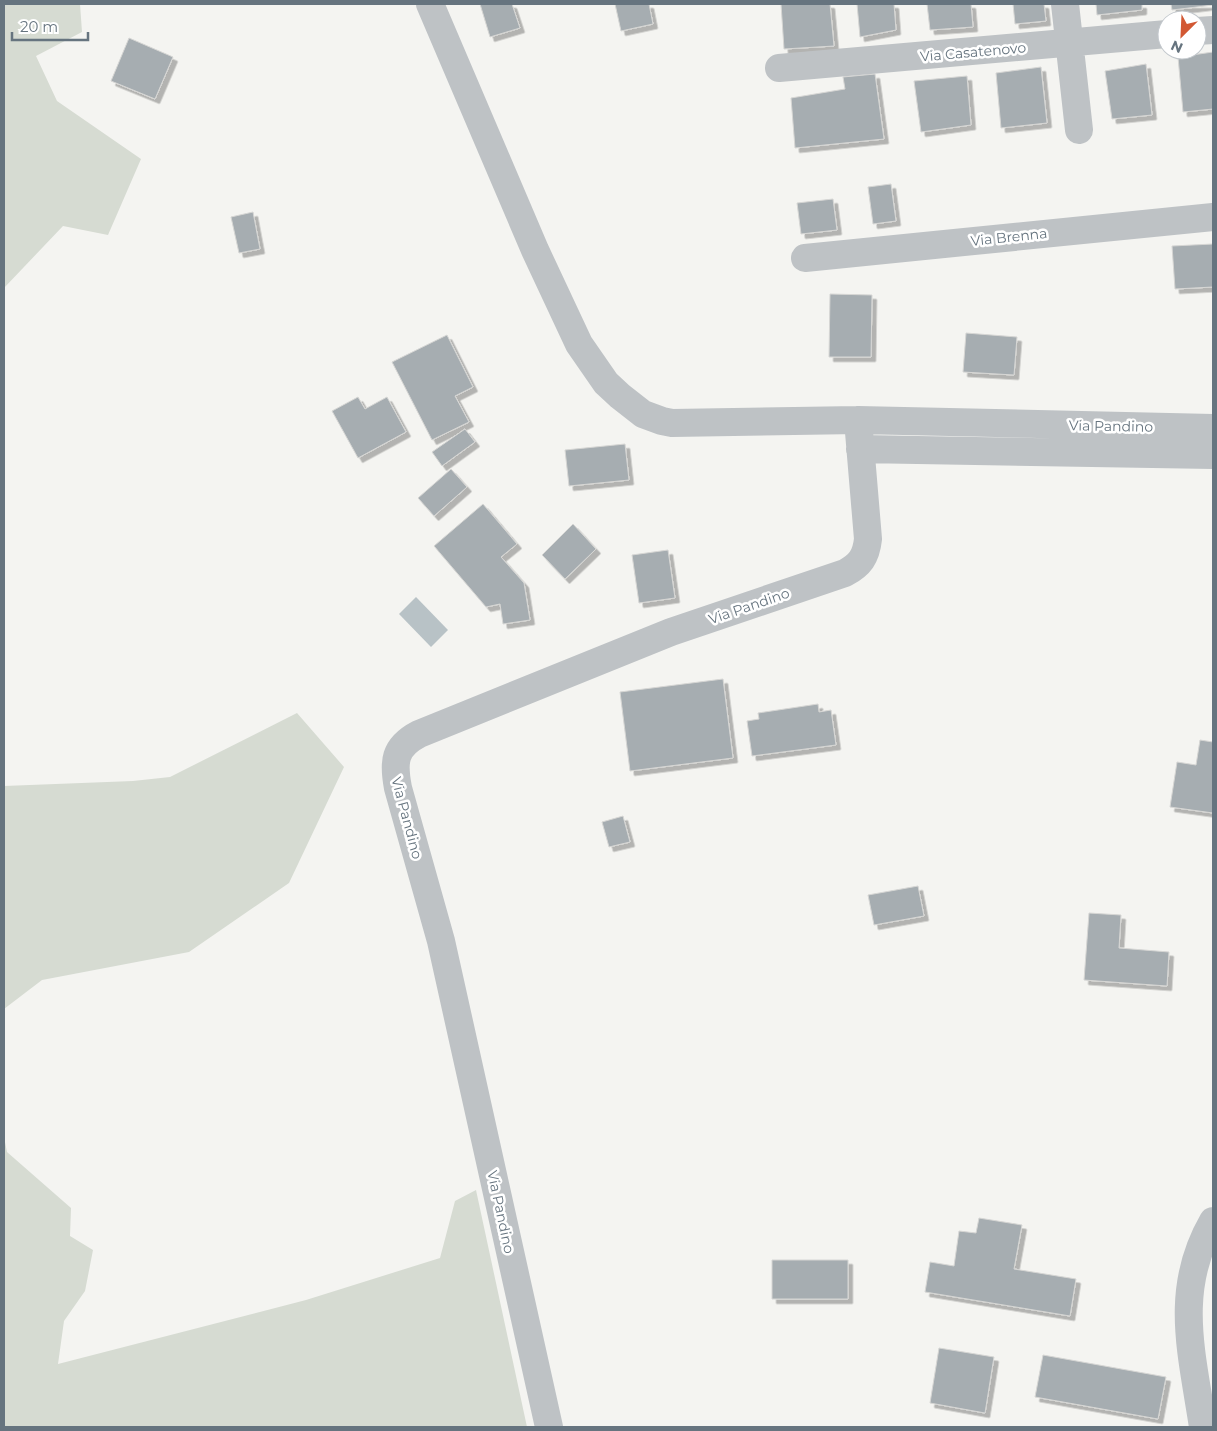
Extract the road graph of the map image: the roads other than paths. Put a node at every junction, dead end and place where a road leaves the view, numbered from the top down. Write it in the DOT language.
graph roads {
  1 [pos="430,4"];
  2 [pos="1065,4"];
  3 [pos="1157,35"];
  4 [pos="1068,44"];
  5 [pos="779,68"];
  6 [pos="1078,130"];
  7 [pos="1213,216"];
  8 [pos="805,258"];
  9 [pos="858,420"];
  10 [pos="1213,428"];
  11 [pos="860,449"];
  12 [pos="1213,456"];
  13 [pos="1213,1221"];
  14 [pos="548,1427"];
  15 [pos="1203,1427"];
  1 -- 9 [label="street"];
  2 -- 4 [label="street"];
  3 -- 4 [label="street, Via Casatenovo"];
  4 -- 5 [label="street, Via Casatenovo"];
  4 -- 6 [label="street"];
  7 -- 8 [label="street, Via Brenna"];
  9 -- 10 [label="street, Via Pandino"];
  9 -- 11 [label="street, Via Pandino"];
  11 -- 12 [label="street, Via Pandino"];
  11 -- 14 [label="street, Via Pandino"];
  13 -- 15 [label="street"];
}
